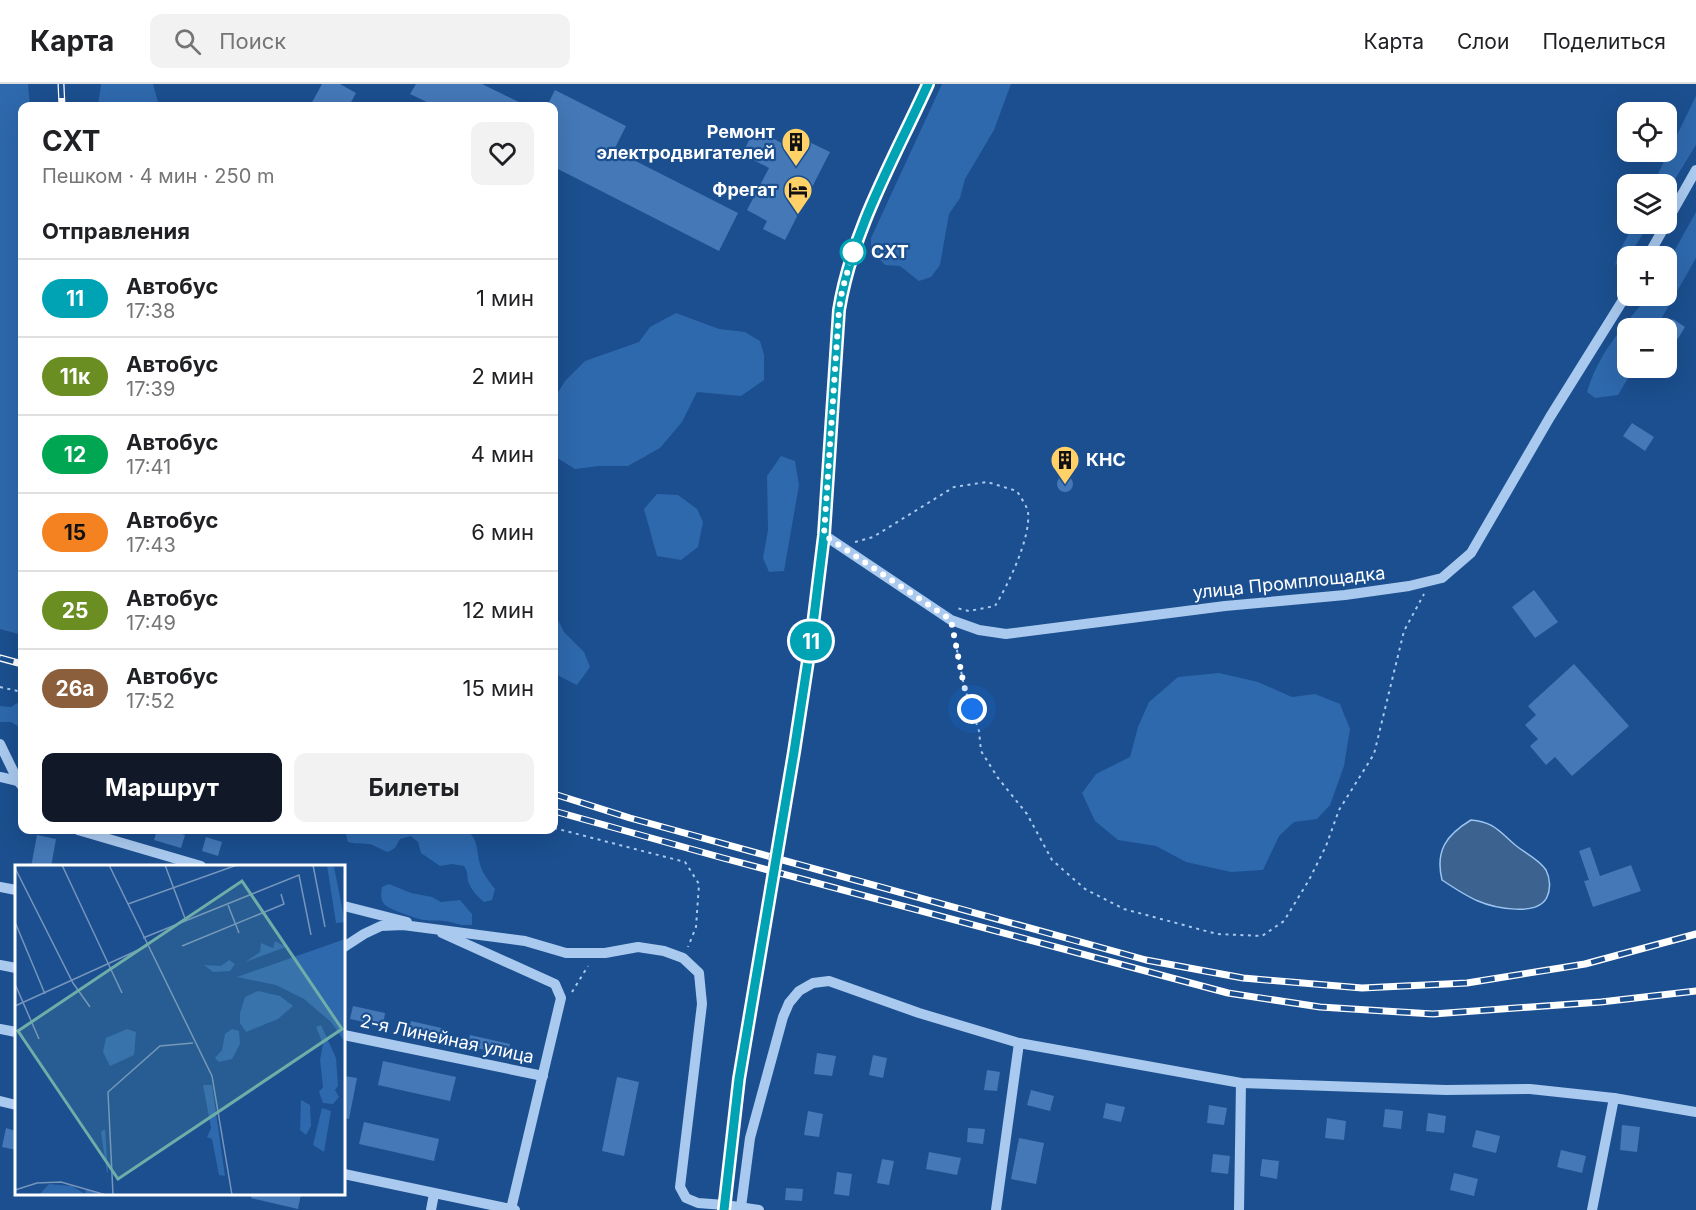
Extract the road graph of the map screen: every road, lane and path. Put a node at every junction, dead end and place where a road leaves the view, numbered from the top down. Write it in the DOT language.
graph roads {
  1 [pos="928,84"];
  2 [pos="1696,170"];
  3 [pos="1677,204"];
  4 [pos="1619,306"];
  5 [pos="824,535"];
  6 [pos="841,546"];
  7 [pos="1432,580"];
  8 [pos="948,606"];
  9 [pos="951,620"];
  10 [pos="0,687"];
  11 [pos="18,691"];
  12 [pos="0,744"];
  13 [pos="0,777"];
  14 [pos="18,780"];
  15 [pos="18,783"];
  16 [pos="558,829"];
  17 [pos="91,834"];
  18 [pos="194,865"];
  19 [pos="0,887"];
  20 [pos="15,890"];
  21 [pos="345,906"];
  22 [pos="429,927"];
  23 [pos="345,946"];
  24 [pos="684,958"];
  25 [pos="0,965"];
  26 [pos="589,966"];
  27 [pos="15,968"];
  28 [pos="570,995"];
  29 [pos="0,1029"];
  30 [pos="15,1032"];
  31 [pos="345,1035"];
  32 [pos="1019,1043"];
  33 [pos="543,1076"];
  34 [pos="1241,1083"];
  35 [pos="1614,1098"];
  36 [pos="0,1101"];
  37 [pos="15,1105"];
  38 [pos="1696,1112"];
  39 [pos="345,1174"];
  40 [pos="434,1194"];
  41 [pos="724,1207"];
  42 [pos="741,1207"];
  43 [pos="431,1210"];
  44 [pos="513,1210"];
  45 [pos="759,1210"];
  46 [pos="996,1210"];
  47 [pos="1239,1210"];
  48 [pos="1592,1210"];
  1 -- 5 [label="street"];
  2 -- 3 [label="street"];
  4 -- 7 [label="street, улица Промплощадка"];
  5 -- 6 [label="street, улица Промплощадка"];
  5 -- 41 [label="street"];
  6 -- 8 [label="path"];
  6 -- 9 [label="street, улица Промплощадка"];
  7 -- 9 [label="street, улица Промплощадка"];
  7 -- 9 [label="path"];
  10 -- 11 [label="path"];
  12 -- 14 [label="street"];
  13 -- 15 [label="street"];
  16 -- 24 [label="path"];
  17 -- 18 [label="street"];
  19 -- 20 [label="street"];
  21 -- 22 [label="street"];
  22 -- 23 [label="street"];
  22 -- 24 [label="street"];
  22 -- 33 [label="street"];
  24 -- 41 [label="street"];
  25 -- 27 [label="street"];
  26 -- 28 [label="path"];
  29 -- 30 [label="street"];
  31 -- 33 [label="street, 2-я Линейная улица"];
  32 -- 34 [label="street"];
  32 -- 42 [label="street"];
  32 -- 46 [label="street"];
  33 -- 44 [label="street"];
  34 -- 35 [label="street"];
  34 -- 47 [label="street"];
  35 -- 38 [label="street"];
  35 -- 48 [label="street"];
  36 -- 37 [label="street"];
  39 -- 40 [label="street"];
  40 -- 43 [label="street"];
  40 -- 44 [label="street"];
  41 -- 42 [label="street"];
  42 -- 45 [label="street"];
}
